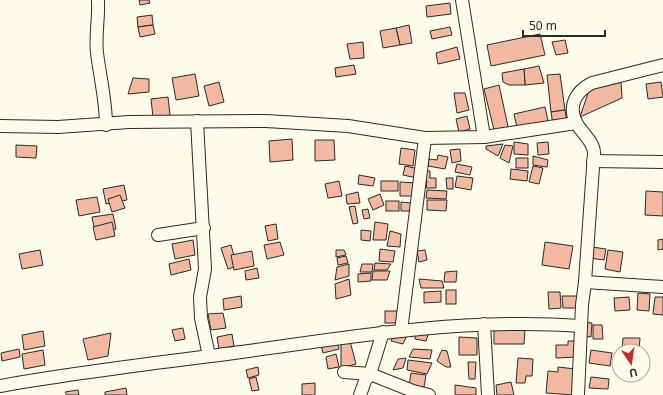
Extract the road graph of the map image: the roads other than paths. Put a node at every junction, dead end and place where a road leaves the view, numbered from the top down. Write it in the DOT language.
graph roads {
  1 [pos="98,0"];
  2 [pos="462,0"];
  3 [pos="663,65"];
  4 [pos="198,121"];
  5 [pos="576,123"];
  6 [pos="106,125"];
  7 [pos="0,126"];
  8 [pos="425,138"];
  9 [pos="484,138"];
  10 [pos="593,161"];
  11 [pos="663,162"];
  12 [pos="204,228"];
  13 [pos="158,235"];
  14 [pos="586,282"];
  15 [pos="663,287"];
  16 [pos="484,324"];
  17 [pos="580,326"];
  18 [pos="401,331"];
  19 [pos="383,332"];
  20 [pos="209,356"];
  21 [pos="344,372"];
  22 [pos="370,374"];
  23 [pos="0,386"];
  24 [pos="360,395"];
  25 [pos="429,395"];
  26 [pos="488,395"];
  27 [pos="578,395"];
  1 -- 6 [label="street"];
  2 -- 9 [label="street"];
  3 -- 5 [label="street"];
  4 -- 6 [label="street"];
  4 -- 8 [label="street"];
  4 -- 12 [label="street"];
  5 -- 9 [label="street"];
  5 -- 10 [label="street"];
  6 -- 7 [label="street"];
  8 -- 9 [label="street"];
  8 -- 18 [label="street"];
  10 -- 11 [label="street"];
  10 -- 14 [label="street"];
  12 -- 13 [label="street"];
  12 -- 20 [label="street"];
  14 -- 15 [label="street"];
  14 -- 17 [label="street"];
  16 -- 17 [label="street"];
  16 -- 18 [label="street"];
  16 -- 26 [label="street"];
  17 -- 27 [label="street"];
  18 -- 19 [label="street"];
  19 -- 20 [label="street"];
  19 -- 22 [label="street"];
  20 -- 23 [label="street"];
  21 -- 22 [label="street"];
  22 -- 24 [label="street"];
  22 -- 25 [label="street"];
}
